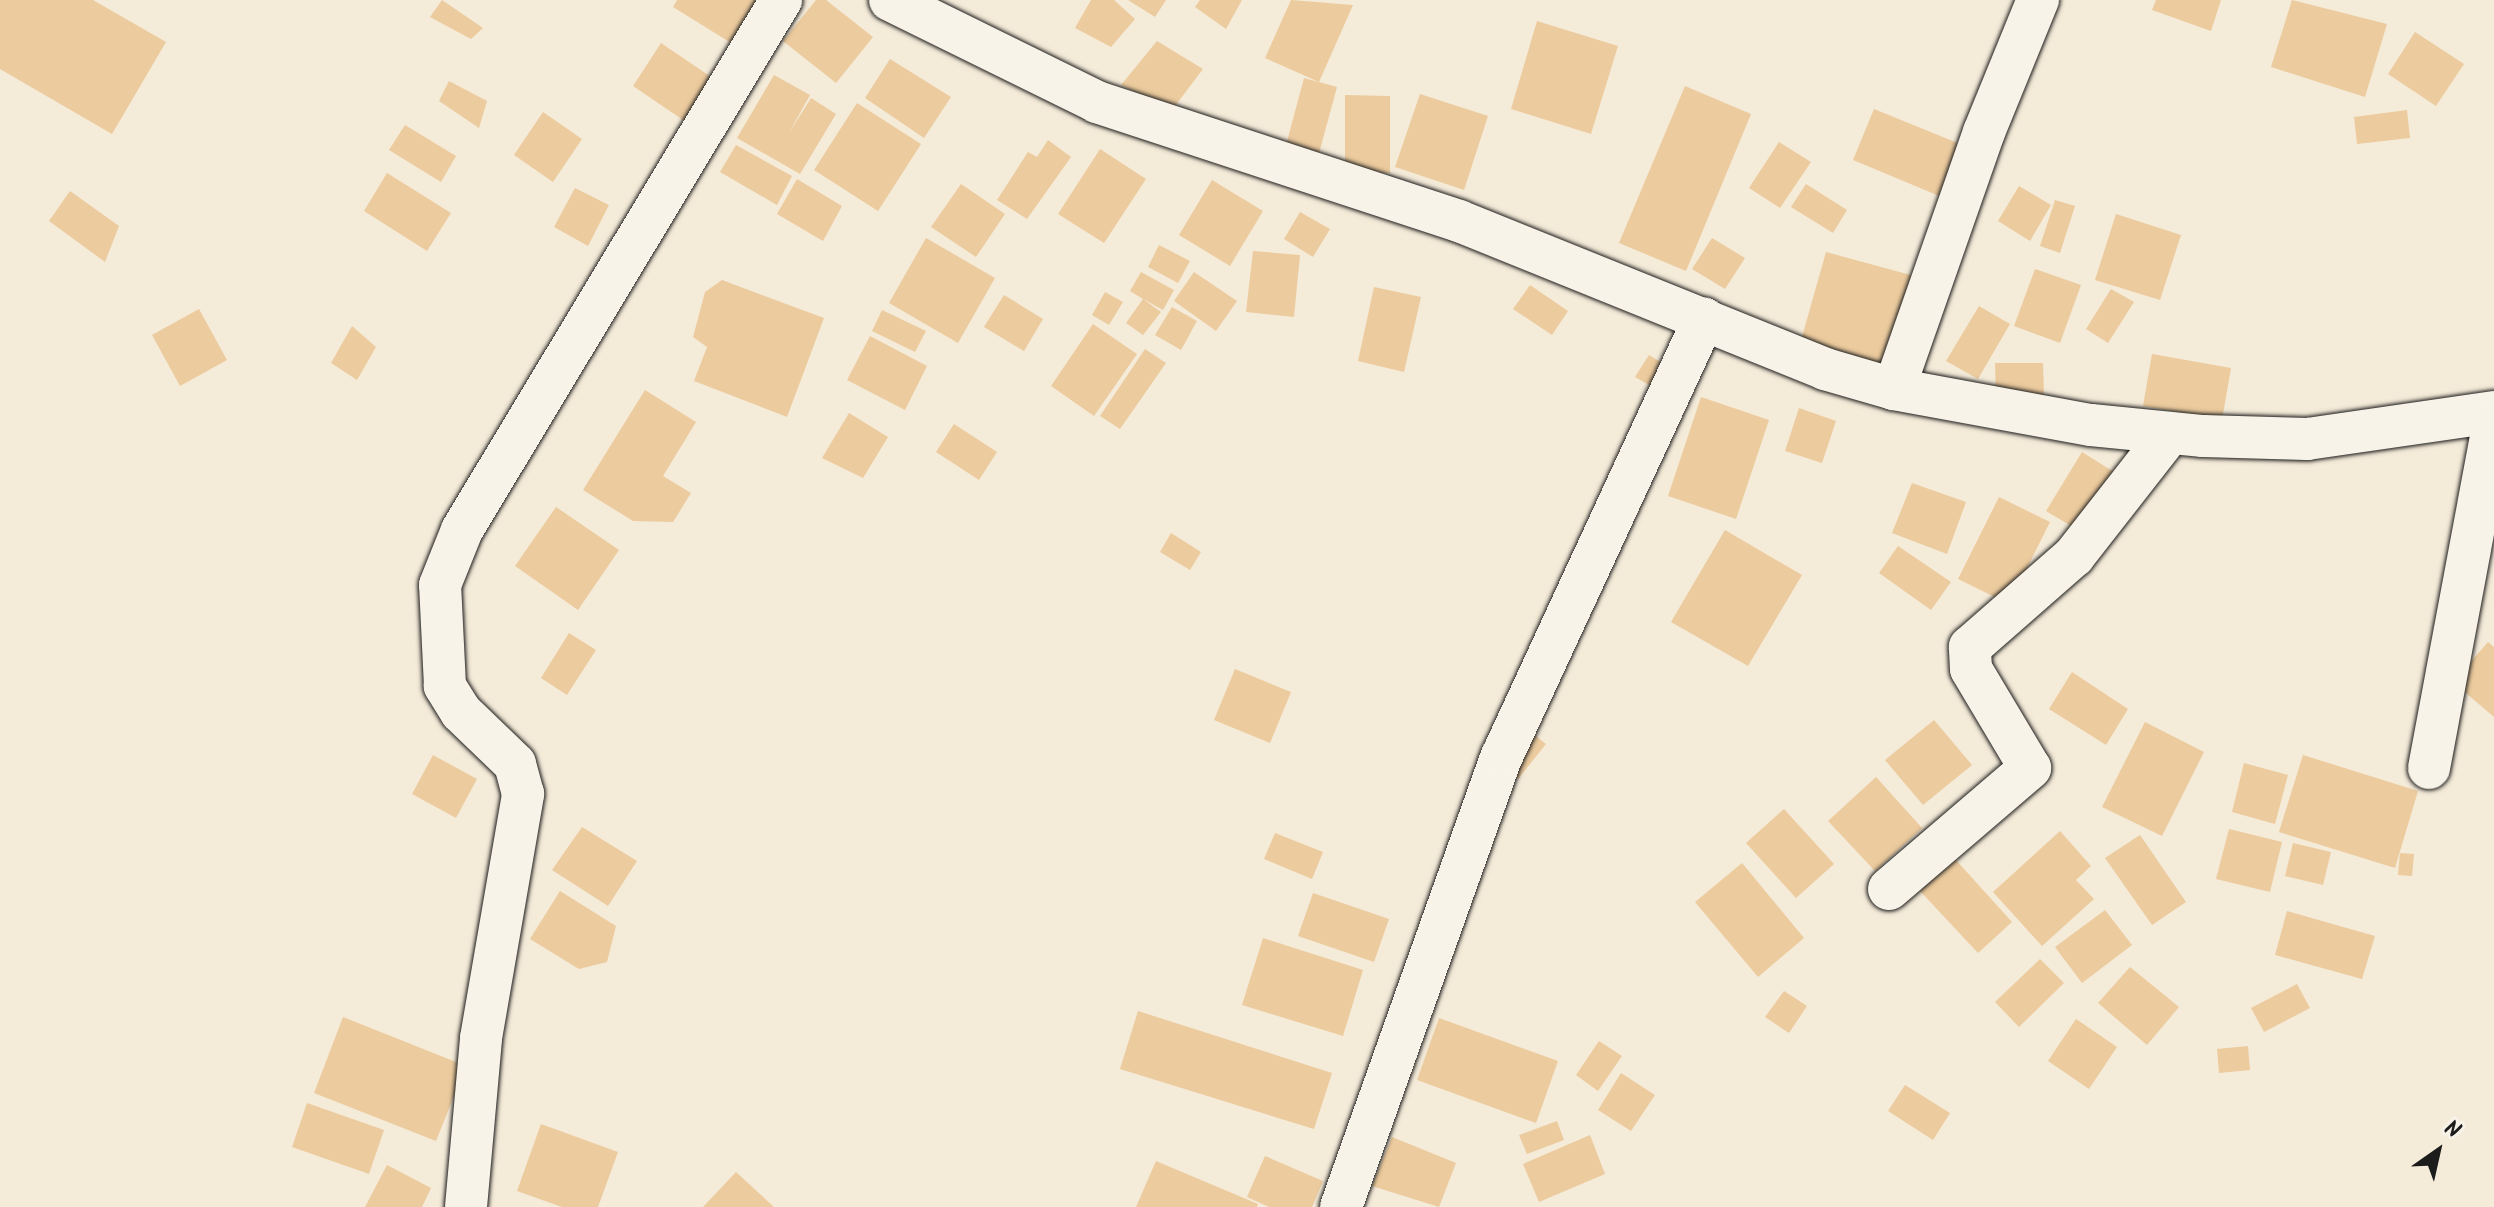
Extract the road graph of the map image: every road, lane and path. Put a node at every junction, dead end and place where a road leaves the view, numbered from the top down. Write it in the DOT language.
graph roads {
  1 [pos="781,0"];
  2 [pos="890,0"];
  3 [pos="2038,0"];
  4 [pos="1704,318"];
  5 [pos="1894,389"];
  6 [pos="2494,412"];
  7 [pos="2494,419"];
  8 [pos="2170,433"];
  9 [pos="2429,768"];
  10 [pos="1889,889"];
  11 [pos="466,1207"];
  12 [pos="1341,1207"];
  1 -- 11 [label="street"];
  2 -- 4 [label="street"];
  3 -- 5 [label="street"];
  4 -- 5 [label="street"];
  4 -- 12 [label="street"];
  5 -- 8 [label="street"];
  6 -- 8 [label="street"];
  7 -- 9 [label="street"];
  8 -- 10 [label="street"];
}
